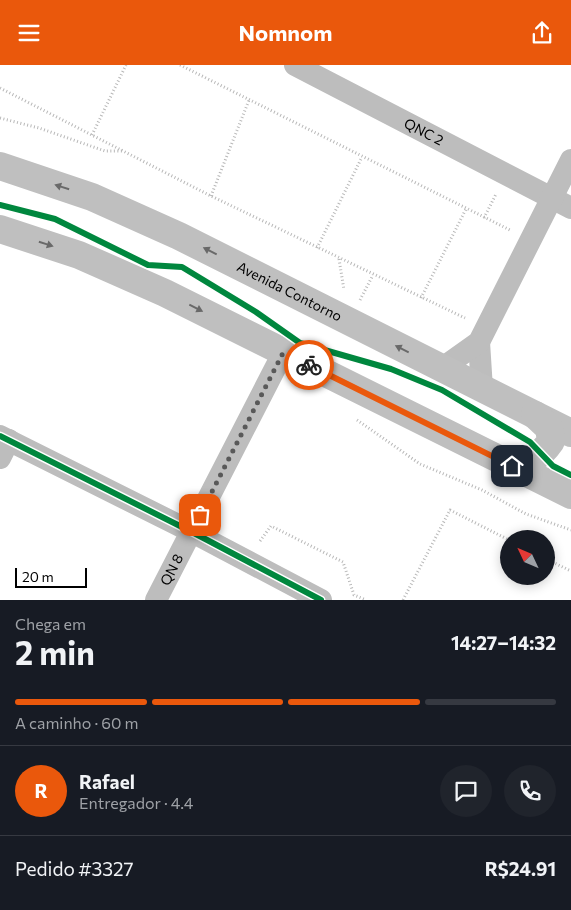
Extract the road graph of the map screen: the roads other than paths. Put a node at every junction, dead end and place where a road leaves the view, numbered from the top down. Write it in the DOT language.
graph roads {
  1 [pos="295,65"];
  2 [pos="571,160"];
  3 [pos="0,167"];
  4 [pos="561,203"];
  5 [pos="0,229"];
  6 [pos="483,335"];
  7 [pos="283,353"];
  8 [pos="441,369"];
  9 [pos="482,389"];
  10 [pos="535,415"];
  11 [pos="571,433"];
  12 [pos="3,445"];
  13 [pos="512,466"];
  14 [pos="571,495"];
  15 [pos="192,532"];
  16 [pos="156,600"];
  17 [pos="321,600"];
  1 -- 4 [label="street, QNC 2"];
  2 -- 4 [label="street"];
  8 -- 3 [label="main road, Avenida Contorno, one-way"];
  4 -- 6 [label="street"];
  5 -- 7 [label="main road, one-way"];
  6 -- 8 [label="street"];
  6 -- 9 [label="street"];
  7 -- 13 [label="main road"];
  7 -- 15 [label="street, QN 8"];
  8 -- 9 [label="main road, Avenida Contorno"];
  9 -- 10 [label="main road, Avenida Contorno"];
  10 -- 11 [label="main road, Avenida Contorno"];
  10 -- 13 [label="main road"];
  12 -- 15 [label="street"];
  13 -- 14 [label="main road"];
  15 -- 16 [label="street, QN 8"];
  15 -- 17 [label="street"];
}
